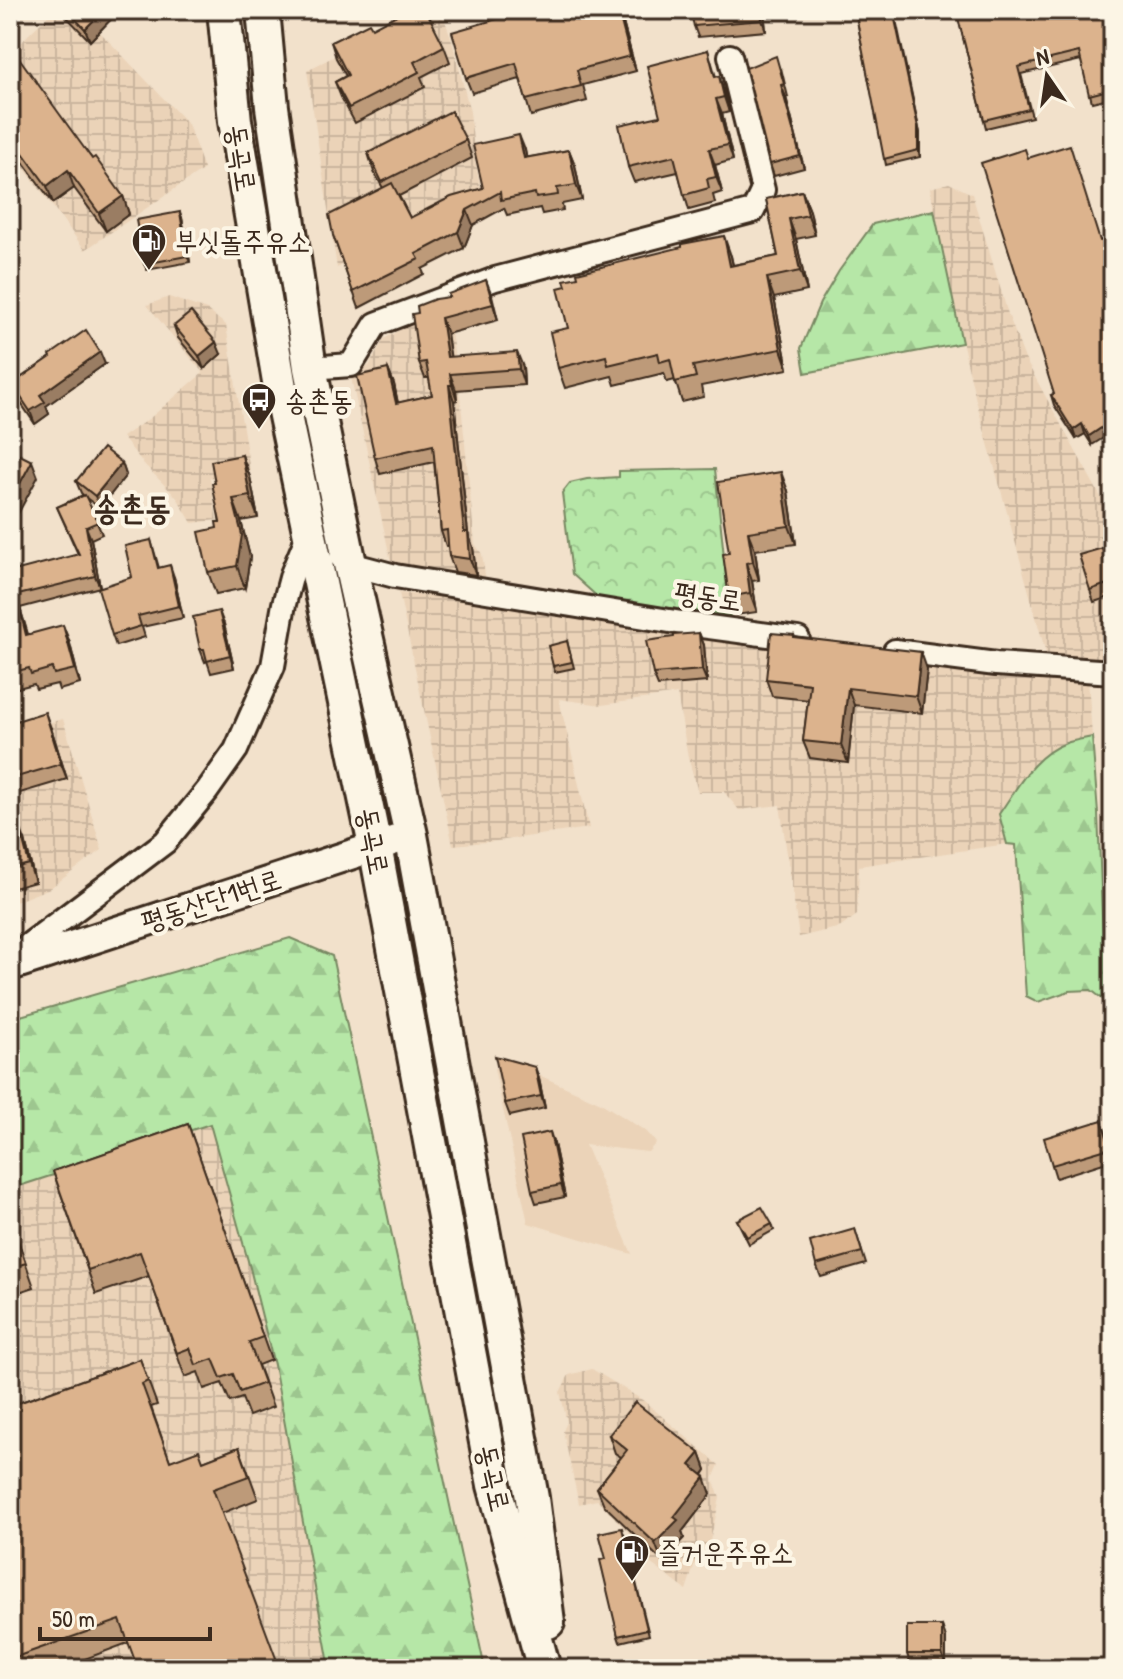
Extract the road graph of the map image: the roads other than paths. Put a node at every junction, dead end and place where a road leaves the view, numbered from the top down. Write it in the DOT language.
graph roads {
  1 [pos="224,10"];
  2 [pos="263,10"];
  3 [pos="730,56"];
  4 [pos="310,368"];
  5 [pos="310,531"];
  6 [pos="350,564"];
  7 [pos="825,642"];
  8 [pos="872,648"];
  9 [pos="1113,672"];
  10 [pos="411,835"];
  11 [pos="375,846"];
  12 [pos="10,959"];
  13 [pos="10,966"];
  14 [pos="544,1669"];
  15 [pos="554,1669"];
  1 -- 5 [label="main road, 동곡로"];
  2 -- 4 [label="main road, 동곡로"];
  3 -- 4 [label="street"];
  4 -- 6 [label="main road, 동곡로"];
  5 -- 6 [label="street, 평동로"];
  5 -- 11 [label="main road, 동곡로"];
  5 -- 12 [label="street"];
  6 -- 7 [label="street, 평동로"];
  6 -- 10 [label="main road, 동곡로"];
  8 -- 9 [label="street"];
  10 -- 11 [label="street, 평동산단1번로"];
  10 -- 15 [label="main road, 동곡로"];
  11 -- 13 [label="street, 평동산단1번로"];
  11 -- 14 [label="main road, 동곡로"];
}
